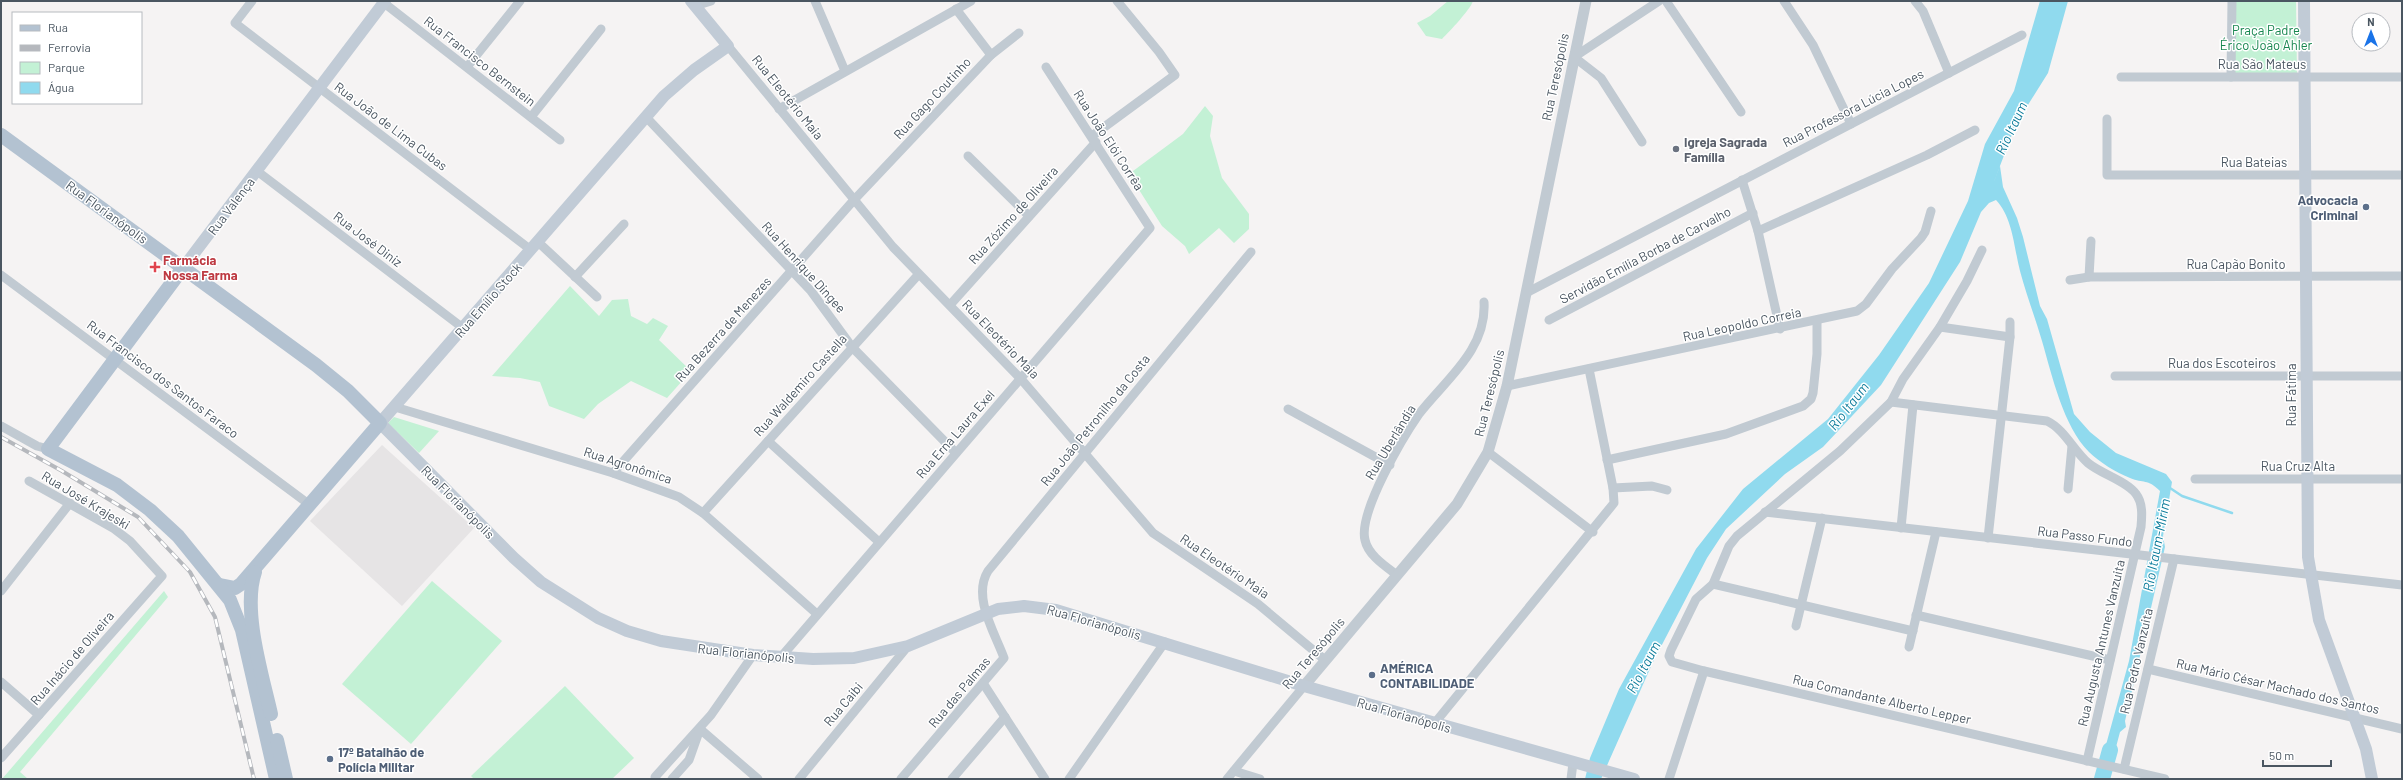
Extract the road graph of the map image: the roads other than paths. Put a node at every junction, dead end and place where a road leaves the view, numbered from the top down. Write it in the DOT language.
graph roads {
  1 [pos="252,1"];
  2 [pos="520,1"];
  3 [pos="711,1"];
  4 [pos="815,1"];
  5 [pos="971,1"];
  6 [pos="1586,1"];
  7 [pos="1659,1"];
  8 [pos="1666,1"];
  9 [pos="1784,1"];
  10 [pos="1915,1"];
  11 [pos="2232,1"];
  12 [pos="2304,1"];
  13 [pos="384,2"];
  14 [pos="1118,2"];
  15 [pos="693,4"];
  16 [pos="956,9"];
  17 [pos="601,29"];
  18 [pos="1019,33"];
  19 [pos="2022,35"];
  20 [pos="728,46"];
  21 [pos="991,55"];
  22 [pos="1574,57"];
  23 [pos="467,67"];
  24 [pos="1046,67"];
  25 [pos="845,72"];
  26 [pos="1949,72"];
  27 [pos="2121,77"];
  28 [pos="2231,77"];
  29 [pos="2304,77"];
  30 [pos="2402,77"];
  31 [pos="320,88"];
  32 [pos="779,109"];
  33 [pos="1741,112"];
  34 [pos="531,117"];
  35 [pos="646,117"];
  36 [pos="2107,119"];
  37 [pos="1851,124"];
  38 [pos="1975,130"];
  39 [pos="1094,139"];
  40 [pos="3,140"];
  41 [pos="560,140"];
  42 [pos="1642,142"];
  43 [pos="968,156"];
  44 [pos="257,171"];
  45 [pos="2402,174"];
  46 [pos="2304,175"];
  47 [pos="1742,180"];
  48 [pos="853,201"];
  49 [pos="1932,211"];
  50 [pos="1753,213"];
  51 [pos="1029,216"];
  52 [pos="624,224"];
  53 [pos="1150,228"];
  54 [pos="1758,231"];
  55 [pos="2090,240"];
  56 [pos="535,246"];
  57 [pos="1982,250"];
  58 [pos="1251,252"];
  59 [pos="183,268"];
  60 [pos="792,271"];
  61 [pos="1,274"];
  62 [pos="918,275"];
  63 [pos="2402,276"];
  64 [pos="575,277"];
  65 [pos="2089,277"];
  66 [pos="2305,277"];
  67 [pos="2070,280"];
  68 [pos="1526,292"];
  69 [pos="597,297"];
  70 [pos="1484,302"];
  71 [pos="950,305"];
  72 [pos="1549,320"];
  73 [pos="1817,321"];
  74 [pos="2010,322"];
  75 [pos="463,328"];
  76 [pos="1940,328"];
  77 [pos="1780,329"];
  78 [pos="2010,337"];
  79 [pos="852,347"];
  80 [pos="115,359"];
  81 [pos="1588,369"];
  82 [pos="2115,376"];
  83 [pos="2305,376"];
  84 [pos="2402,376"];
  85 [pos="1021,379"];
  86 [pos="1507,386"];
  87 [pos="1891,402"];
  88 [pos="1913,405"];
  89 [pos="395,407"];
  90 [pos="1288,409"];
  91 [pos="2002,416"];
  92 [pos="380,424"];
  93 [pos="1,426"];
  94 [pos="768,441"];
  95 [pos="2072,446"];
  96 [pos="48,449"];
  97 [pos="1488,452"];
  98 [pos="956,453"];
  99 [pos="1085,453"];
  100 [pos="1607,460"];
  101 [pos="1390,465"];
  102 [pos="613,473"];
  103 [pos="2195,479"];
  104 [pos="2306,479"];
  105 [pos="2402,479"];
  106 [pos="29,481"];
  107 [pos="1613,488"];
  108 [pos="2068,489"];
  109 [pos="1667,490"];
  110 [pos="70,503"];
  111 [pos="310,505"];
  112 [pos="1765,512"];
  113 [pos="703,513"];
  114 [pos="1822,518"];
  115 [pos="1901,528"];
  116 [pos="1593,532"];
  117 [pos="1936,532"];
  118 [pos="1988,538"];
  119 [pos="879,542"];
  120 [pos="2138,555"];
  121 [pos="2170,559"];
  122 [pos="257,566"];
  123 [pos="1397,575"];
  124 [pos="2310,575"];
  125 [pos="162,576"];
  126 [pos="1712,584"];
  127 [pos="220,585"];
  128 [pos="2402,585"];
  129 [pos="1,591"];
  130 [pos="1801,605"];
  131 [pos="987,612"];
  132 [pos="817,614"];
  133 [pos="1916,615"];
  134 [pos="1796,626"];
  135 [pos="1913,631"];
  136 [pos="1165,642"];
  137 [pos="908,646"];
  138 [pos="1909,647"];
  139 [pos="753,655"];
  140 [pos="780,657"];
  141 [pos="1325,660"];
  142 [pos="2110,660"];
  143 [pos="2148,669"];
  144 [pos="1704,671"];
  145 [pos="1,682"];
  146 [pos="983,683"];
  147 [pos="1304,686"];
  148 [pos="39,715"];
  149 [pos="1005,717"];
  150 [pos="2355,718"];
  151 [pos="1434,724"];
  152 [pos="700,729"];
  153 [pos="2402,729"];
  154 [pos="1,758"];
  155 [pos="2091,762"];
  156 [pos="1573,763"];
  157 [pos="2124,770"];
  158 [pos="1234,771"];
  159 [pos="655,777"];
  160 [pos="276,779"];
  161 [pos="286,779"];
  162 [pos="672,779"];
  163 [pos="758,779"];
  164 [pos="799,779"];
  165 [pos="901,779"];
  166 [pos="952,779"];
  167 [pos="1045,779"];
  168 [pos="1069,779"];
  169 [pos="1227,779"];
  170 [pos="1260,779"];
  171 [pos="1571,779"];
  172 [pos="1634,779"];
  173 [pos="1669,779"];
  174 [pos="2165,779"];
  175 [pos="2372,779"];
  1 -- 31 [label="street, Rua João de Lima Cubas"];
  2 -- 23 [label="street"];
  3 -- 15 [label="street"];
  4 -- 25 [label="street"];
  5 -- 16 [label="street"];
  6 -- 22 [label="street, Rua Teresópolis"];
  7 -- 22 [label="street"];
  8 -- 33 [label="street"];
  9 -- 37 [label="street"];
  10 -- 26 [label="street"];
  11 -- 28 [label="street"];
  12 -- 29 [label="main road, Rua Fátima"];
  13 -- 23 [label="street, Rua Francisco Bernstein"];
  13 -- 31 [label="main road, Rua Valença"];
  14 -- 39 [label="street, Rua Zózimo de Oliveira"];
  15 -- 20 [label="main road, Rua Eleotério Maia"];
  16 -- 21 [label="street, Rua Gago Coutinho"];
  16 -- 25 [label="street"];
  17 -- 34 [label="street"];
  18 -- 21 [label="street"];
  19 -- 26 [label="street, Rua Professora Lúcia Lopes"];
  20 -- 32 [label="street, Rua Eleotério Maia"];
  20 -- 35 [label="main road, Rua Emílio Stock"];
  21 -- 48 [label="street, Rua Gago Coutinho"];
  22 -- 42 [label="street"];
  22 -- 68 [label="street, Rua Teresópolis"];
  23 -- 34 [label="street, Rua Francisco Bernstein"];
  24 -- 39 [label="street, Rua João Elói Corrêa"];
  25 -- 32 [label="street"];
  26 -- 37 [label="street, Rua Professora Lúcia Lopes"];
  27 -- 28 [label="street, Rua São Mateus"];
  28 -- 29 [label="street, Rua São Mateus"];
  29 -- 30 [label="street, Rua São Mateus"];
  29 -- 46 [label="main road, Rua Fátima"];
  31 -- 44 [label="main road, Rua Valença"];
  31 -- 56 [label="street, Rua João de Lima Cubas"];
  32 -- 48 [label="street, Rua Eleotério Maia"];
  34 -- 41 [label="street, Rua Francisco Bernstein"];
  35 -- 56 [label="main road, Rua Emílio Stock"];
  35 -- 60 [label="street, Rua Henrique Dingee"];
  36 -- 46 [label="street, Rua Bateias"];
  37 -- 47 [label="street, Rua Professora Lúcia Lopes"];
  38 -- 54 [label="street"];
  39 -- 51 [label="street, Rua Zózimo de Oliveira"];
  39 -- 53 [label="street, Rua João Elói Corrêa"];
  40 -- 59 [label="main road, Rua Florianópolis"];
  43 -- 51 [label="street"];
  44 -- 59 [label="main road, Rua Valença"];
  44 -- 75 [label="street, Rua José Diniz"];
  45 -- 46 [label="street, Rua Bateias"];
  46 -- 66 [label="main road, Rua Fátima"];
  47 -- 50 [label="street"];
  47 -- 68 [label="street, Rua Professora Lúcia Lopes"];
  48 -- 60 [label="street, Rua Bezerra de Menezes"];
  48 -- 62 [label="street, Rua Eleotério Maia"];
  49 -- 73 [label="street, Rua Leopoldo Correia"];
  50 -- 54 [label="street"];
  50 -- 72 [label="street, Servidão Emília Borba de Carvalho"];
  51 -- 71 [label="street, Rua Zózimo de Oliveira"];
  52 -- 64 [label="street"];
  53 -- 85 [label="street, Rua Erna Laura Exel"];
  54 -- 77 [label="street"];
  55 -- 65 [label="street"];
  56 -- 64 [label="street, Rua João de Lima Cubas"];
  56 -- 75 [label="main road, Rua Emílio Stock"];
  57 -- 76 [label="street"];
  58 -- 99 [label="street, Rua João Petronilho da Costa"];
  59 -- 80 [label="main road, Rua Valença"];
  59 -- 92 [label="main road, Rua Florianópolis"];
  60 -- 79 [label="street, Rua Henrique Dingee"];
  60 -- 102 [label="street, Rua Bezerra de Menezes"];
  61 -- 80 [label="street, Rua Francisco dos Santos Faraco"];
  62 -- 71 [label="street, Rua Eleotério Maia"];
  62 -- 79 [label="street, Rua Waldemiro Castella"];
  63 -- 66 [label="street, Rua Capão Bonito"];
  64 -- 69 [label="street, Rua João de Lima Cubas"];
  65 -- 66 [label="street, Rua Capão Bonito"];
  65 -- 67 [label="street, Rua Capão Bonito"];
  66 -- 83 [label="main road, Rua Fátima"];
  68 -- 86 [label="street, Rua Teresópolis"];
  70 -- 101 [label="street, Rua Uberlândia"];
  71 -- 85 [label="street, Rua Eleotério Maia"];
  73 -- 77 [label="street, Rua Leopoldo Correia"];
  73 -- 100 [label="street"];
  74 -- 78 [label="street"];
  75 -- 89 [label="main road, Rua Emílio Stock"];
  76 -- 78 [label="street"];
  76 -- 87 [label="street"];
  77 -- 81 [label="street, Rua Leopoldo Correia"];
  78 -- 91 [label="street"];
  79 -- 94 [label="street, Rua Waldemiro Castella"];
  79 -- 98 [label="street, Rua Henrique Dingee"];
  80 -- 96 [label="main road, Rua Valença"];
  80 -- 111 [label="street, Rua Francisco dos Santos Faraco"];
  81 -- 86 [label="street, Rua Leopoldo Correia"];
  81 -- 100 [label="street"];
  82 -- 83 [label="street, Rua dos Escoteiros"];
  83 -- 84 [label="street, Rua dos Escoteiros"];
  83 -- 104 [label="main road, Rua Fátima"];
  85 -- 98 [label="street, Rua Erna Laura Exel"];
  85 -- 99 [label="street, Rua Eleotério Maia"];
  86 -- 97 [label="street, Rua Teresópolis"];
  87 -- 88 [label="street, Rua Augusta Antunes Vanzuita"];
  87 -- 112 [label="street"];
  88 -- 91 [label="street, Rua Augusta Antunes Vanzuita"];
  88 -- 115 [label="street"];
  89 -- 92 [label="main road, Rua Emílio Stock"];
  89 -- 102 [label="street, Rua Agronômica"];
  90 -- 101 [label="street"];
  91 -- 95 [label="street, Rua Augusta Antunes Vanzuita"];
  91 -- 118 [label="street"];
  92 -- 111 [label="main road, Rua Emílio Stock"];
  92 -- 139 [label="main road, Rua Florianópolis"];
  93 -- 96 [label="street"];
  94 -- 113 [label="street, Rua Waldemiro Castella"];
  94 -- 119 [label="street"];
  95 -- 108 [label="street"];
  95 -- 120 [label="street, Rua Augusta Antunes Vanzuita"];
  96 -- 127 [label="main road"];
  97 -- 116 [label="street"];
  97 -- 123 [label="street, Rua Teresópolis"];
  98 -- 119 [label="street, Rua Erna Laura Exel"];
  99 -- 131 [label="street, Rua João Petronilho da Costa"];
  99 -- 141 [label="street, Rua Eleotério Maia"];
  100 -- 107 [label="street"];
  101 -- 123 [label="street, Rua Uberlândia"];
  102 -- 113 [label="street, Rua Agronômica"];
  103 -- 104 [label="street, Rua Cruz Alta"];
  104 -- 105 [label="street, Rua Cruz Alta"];
  104 -- 124 [label="main road, Rua Fátima"];
  106 -- 110 [label="street, Rua José Krajeski"];
  107 -- 109 [label="street"];
  107 -- 116 [label="street"];
  110 -- 125 [label="street, Rua José Krajeski"];
  110 -- 129 [label="street"];
  111 -- 122 [label="main road, Rua Emílio Stock"];
  112 -- 114 [label="street, Rua Passo Fundo"];
  112 -- 126 [label="street"];
  113 -- 132 [label="street, Rua Agronômica"];
  114 -- 115 [label="street, Rua Passo Fundo"];
  114 -- 130 [label="street"];
  115 -- 117 [label="street, Rua Passo Fundo"];
  116 -- 151 [label="street"];
  117 -- 118 [label="street, Rua Passo Fundo"];
  117 -- 133 [label="street"];
  118 -- 120 [label="street, Rua Passo Fundo"];
  119 -- 132 [label="street, Rua Erna Laura Exel"];
  120 -- 121 [label="street, Rua Passo Fundo"];
  120 -- 142 [label="street, Rua Augusta Antunes Vanzuita"];
  121 -- 124 [label="street, Rua Passo Fundo"];
  121 -- 143 [label="street, Rua Pedro Vanzuita"];
  122 -- 127 [label="main road, Rua Emílio Stock"];
  122 -- 161 [label="main road"];
  123 -- 141 [label="street, Rua Teresópolis"];
  124 -- 128 [label="street, Rua Passo Fundo"];
  124 -- 150 [label="main road, Rua Fátima"];
  125 -- 148 [label="street, Rua Inácio de Oliveira"];
  126 -- 130 [label="street"];
  126 -- 144 [label="street, Rua Comandante Alberto Lepper"];
  127 -- 160 [label="main road"];
  130 -- 134 [label="street"];
  130 -- 135 [label="street"];
  131 -- 136 [label="main road, Rua Florianópolis"];
  131 -- 137 [label="main road, Rua Florianópolis"];
  131 -- 146 [label="street, Rua das Palmas"];
  132 -- 140 [label="street, Rua Erna Laura Exel"];
  133 -- 135 [label="street"];
  133 -- 142 [label="street"];
  135 -- 138 [label="street"];
  136 -- 147 [label="main road, Rua Florianópolis"];
  136 -- 168 [label="street"];
  137 -- 140 [label="main road, Rua Florianópolis"];
  137 -- 164 [label="street, Rua Caibi"];
  139 -- 140 [label="main road, Rua Florianópolis"];
  139 -- 152 [label="street"];
  141 -- 147 [label="street, Rua Teresópolis"];
  142 -- 155 [label="street, Rua Augusta Antunes Vanzuita"];
  143 -- 150 [label="street, Rua Mário César Machado dos Santos"];
  143 -- 157 [label="street, Rua Pedro Vanzuita"];
  144 -- 155 [label="street, Rua Comandante Alberto Lepper"];
  144 -- 173 [label="street"];
  145 -- 148 [label="street"];
  146 -- 149 [label="street"];
  146 -- 165 [label="street, Rua das Palmas"];
  147 -- 151 [label="main road, Rua Florianópolis"];
  147 -- 158 [label="street, Rua Teresópolis"];
  148 -- 154 [label="street, Rua Inácio de Oliveira"];
  149 -- 166 [label="street"];
  149 -- 167 [label="street"];
  150 -- 153 [label="street, Rua Mário César Machado dos Santos"];
  150 -- 175 [label="main road, Rua Fátima"];
  151 -- 156 [label="main road, Rua Florianópolis"];
  152 -- 159 [label="street"];
  152 -- 162 [label="street"];
  152 -- 163 [label="street"];
  155 -- 157 [label="street, Rua Comandante Alberto Lepper"];
  156 -- 171 [label="street"];
  156 -- 172 [label="main road, Rua Florianópolis"];
  157 -- 174 [label="street, Rua Comandante Alberto Lepper"];
  158 -- 169 [label="street, Rua Teresópolis"];
  158 -- 170 [label="street"];
}
